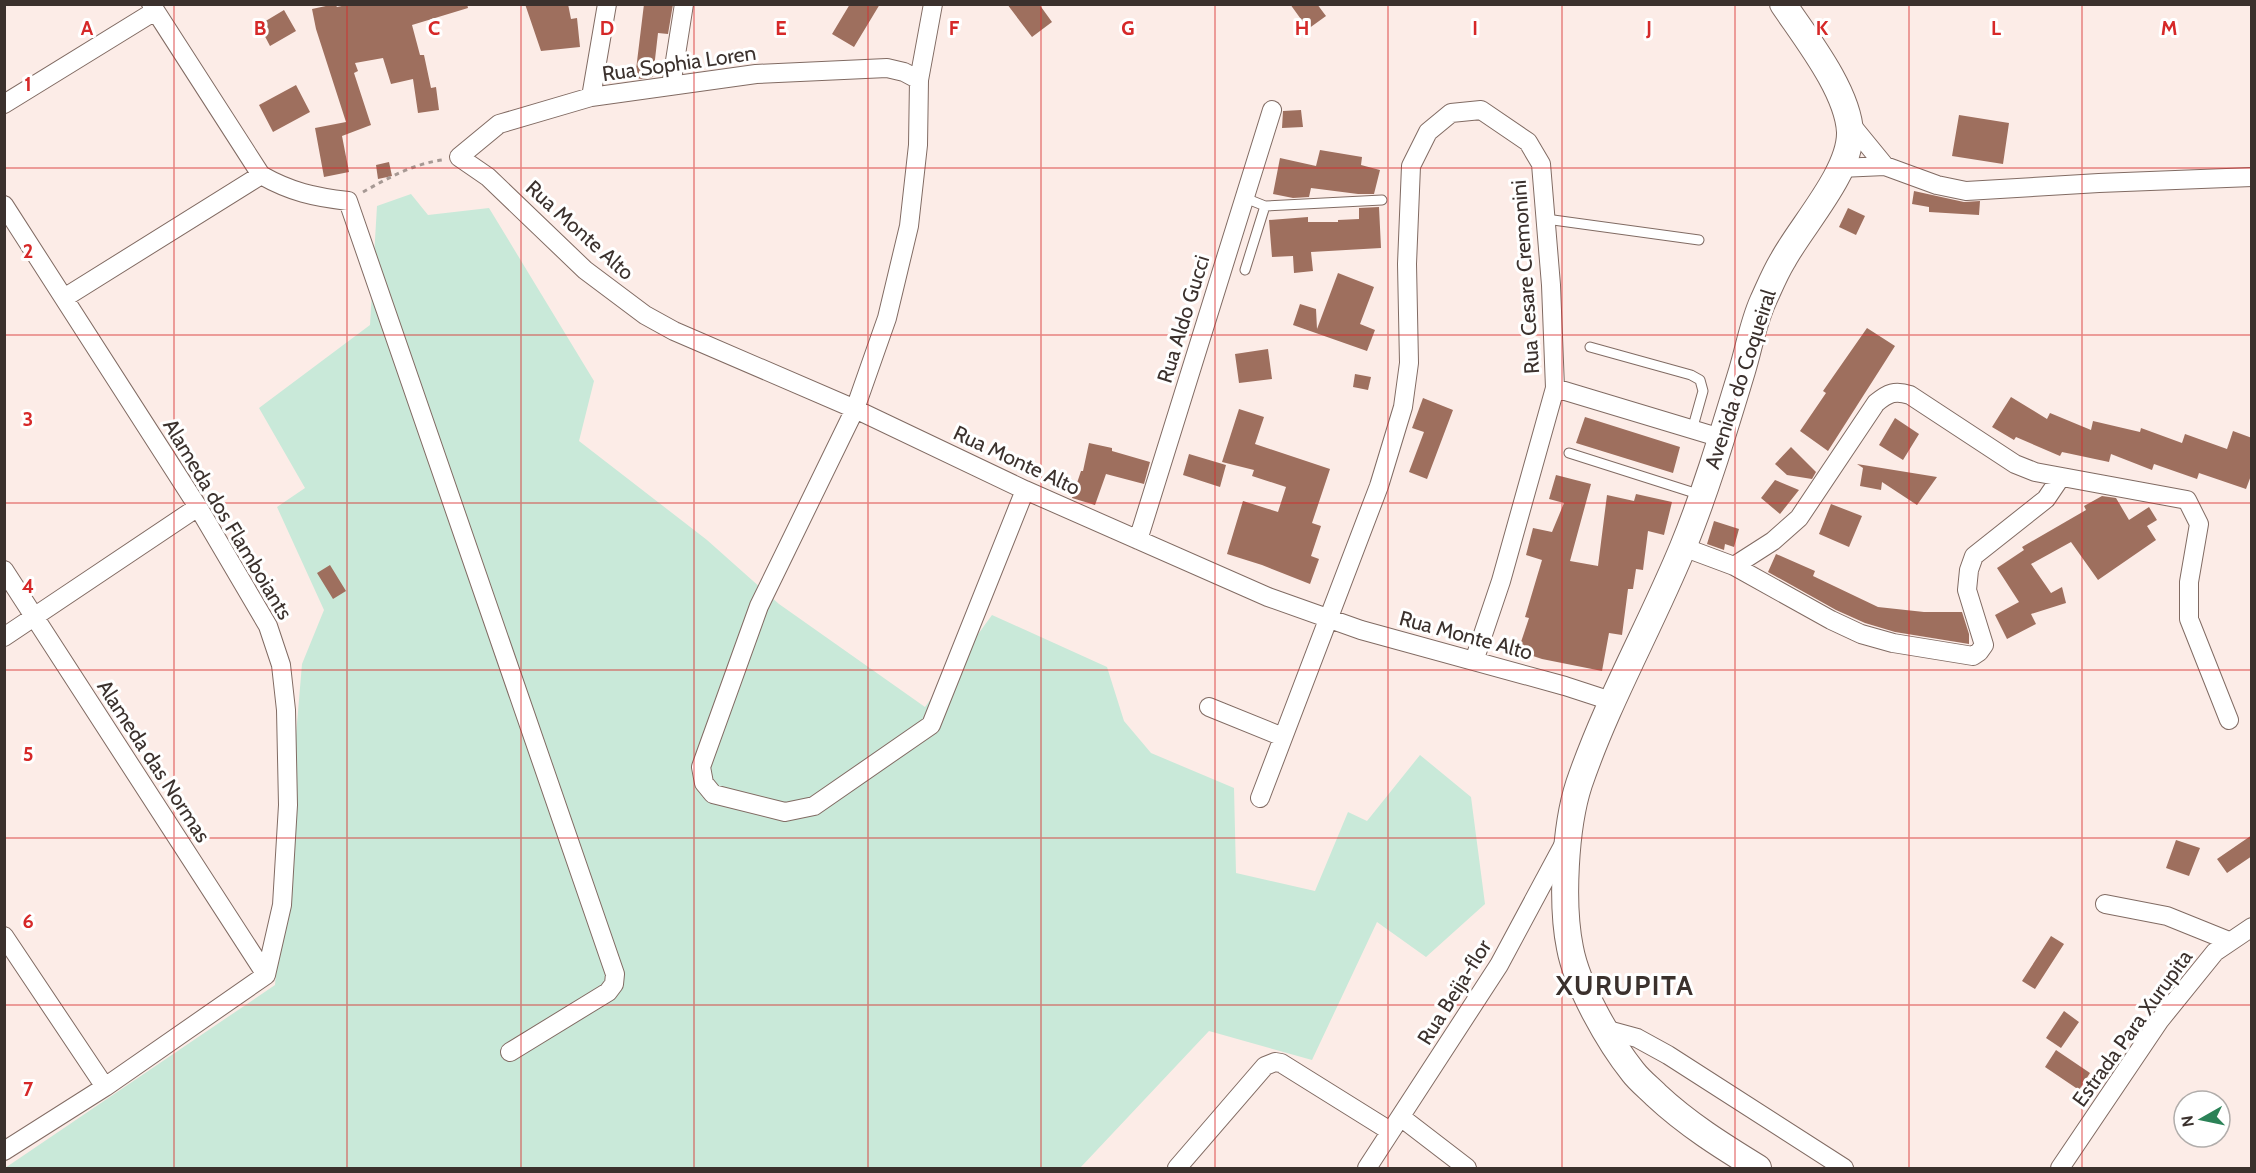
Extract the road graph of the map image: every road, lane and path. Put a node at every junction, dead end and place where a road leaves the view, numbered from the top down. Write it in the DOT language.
graph roads {
  1 [pos="607,4"];
  2 [pos="684,4"];
  3 [pos="933,4"];
  4 [pos="1783,4"];
  5 [pos="153,8"];
  6 [pos="919,80"];
  7 [pos="671,86"];
  8 [pos="591,97"];
  9 [pos="4,104"];
  10 [pos="1272,110"];
  11 [pos="1849,122"];
  12 [pos="459,157"];
  13 [pos="1885,166"];
  14 [pos="1840,168"];
  15 [pos="261,175"];
  16 [pos="2252,177"];
  17 [pos="1245,198"];
  18 [pos="1382,200"];
  19 [pos="348,201"];
  20 [pos="4,205"];
  21 [pos="1265,206"];
  22 [pos="1546,219"];
  23 [pos="1699,240"];
  24 [pos="1245,270"];
  25 [pos="64,298"];
  26 [pos="1590,347"];
  27 [pos="1555,388"];
  28 [pos="855,409"];
  29 [pos="1692,430"];
  30 [pos="1721,438"];
  31 [pos="1569,453"];
  32 [pos="2061,477"];
  33 [pos="1025,490"];
  34 [pos="1701,495"];
  35 [pos="198,507"];
  36 [pos="1138,540"];
  37 [pos="1683,547"];
  38 [pos="1734,566"];
  39 [pos="4,570"];
  40 [pos="34,617"];
  41 [pos="1328,618"];
  42 [pos="4,637"];
  43 [pos="1474,661"];
  44 [pos="1611,701"];
  45 [pos="1209,707"];
  46 [pos="2229,720"];
  47 [pos="1283,738"];
  48 [pos="1260,798"];
  49 [pos="1570,833"];
  50 [pos="2105,904"];
  51 [pos="2252,927"];
  52 [pos="4,936"];
  53 [pos="2229,941"];
  54 [pos="266,975"];
  55 [pos="1604,1029"];
  56 [pos="510,1052"];
  57 [pos="105,1087"];
  58 [pos="1396,1124"];
  59 [pos="4,1151"];
  60 [pos="1177,1168"];
  61 [pos="1367,1168"];
  62 [pos="1467,1168"];
  63 [pos="1758,1168"];
  64 [pos="1844,1168"];
  65 [pos="2060,1168"];
  1 -- 8 [label="street"];
  2 -- 7 [label="street"];
  3 -- 6 [label="street"];
  4 -- 11 [label="main road, Avenida do Coqueiral"];
  5 -- 9 [label="street"];
  5 -- 15 [label="street"];
  6 -- 7 [label="street, Rua Sophia Loren"];
  6 -- 28 [label="street"];
  7 -- 8 [label="street, Rua Sophia Loren"];
  8 -- 12 [label="street, Rua Sophia Loren"];
  10 -- 17 [label="street, Rua Aldo Gucci"];
  11 -- 13 [label="street"];
  11 -- 14 [label="main road, Avenida do Coqueiral"];
  12 -- 19 [label="path"];
  12 -- 28 [label="street, Rua Monte Alto"];
  13 -- 14 [label="street"];
  13 -- 16 [label="street"];
  14 -- 30 [label="main road, Avenida do Coqueiral"];
  15 -- 19 [label="street"];
  15 -- 25 [label="street"];
  17 -- 21 [label="lane"];
  17 -- 36 [label="street, Rua Aldo Gucci"];
  18 -- 21 [label="lane"];
  19 -- 56 [label="street"];
  20 -- 25 [label="street, Alameda dos Flamboiants"];
  21 -- 24 [label="lane"];
  22 -- 23 [label="lane"];
  22 -- 27 [label="street, Rua Cesare Cremonini"];
  22 -- 41 [label="street, Rua Cesare Cremonini"];
  25 -- 35 [label="street, Alameda dos Flamboiants"];
  26 -- 29 [label="lane"];
  27 -- 29 [label="street"];
  27 -- 43 [label="street, Rua Cesare Cremonini"];
  28 -- 33 [label="street, Rua Monte Alto"];
  28 -- 33 [label="street"];
  29 -- 30 [label="street"];
  30 -- 34 [label="main road, Avenida do Coqueiral"];
  31 -- 34 [label="lane"];
  32 -- 38 [label="street"];
  32 -- 38 [label="street"];
  32 -- 46 [label="street"];
  33 -- 36 [label="street, Rua Monte Alto"];
  34 -- 37 [label="main road, Avenida do Coqueiral"];
  35 -- 40 [label="street"];
  35 -- 54 [label="street, Alameda dos Flamboiants"];
  36 -- 41 [label="street, Rua Monte Alto"];
  37 -- 38 [label="street"];
  37 -- 44 [label="main road, Avenida do Coqueiral"];
  39 -- 40 [label="street, Alameda das Normas"];
  40 -- 42 [label="street"];
  40 -- 54 [label="street, Alameda das Normas"];
  41 -- 43 [label="street, Rua Monte Alto"];
  41 -- 47 [label="street, Rua Cesare Cremonini"];
  43 -- 44 [label="street, Rua Monte Alto"];
  44 -- 49 [label="main road, Avenida do Coqueiral"];
  45 -- 47 [label="street"];
  47 -- 48 [label="street, Rua Cesare Cremonini"];
  49 -- 55 [label="main road, Avenida do Coqueiral"];
  49 -- 58 [label="street, Rua Beija-flor"];
  50 -- 53 [label="street"];
  51 -- 53 [label="street, Estrada Para Xurupita"];
  52 -- 57 [label="street"];
  53 -- 65 [label="street, Estrada Para Xurupita"];
  54 -- 57 [label="street"];
  55 -- 63 [label="main road, Avenida do Coqueiral"];
  55 -- 64 [label="street"];
  57 -- 59 [label="street"];
  58 -- 60 [label="street"];
  58 -- 61 [label="street, Rua Beija-flor"];
  58 -- 62 [label="street"];
}
